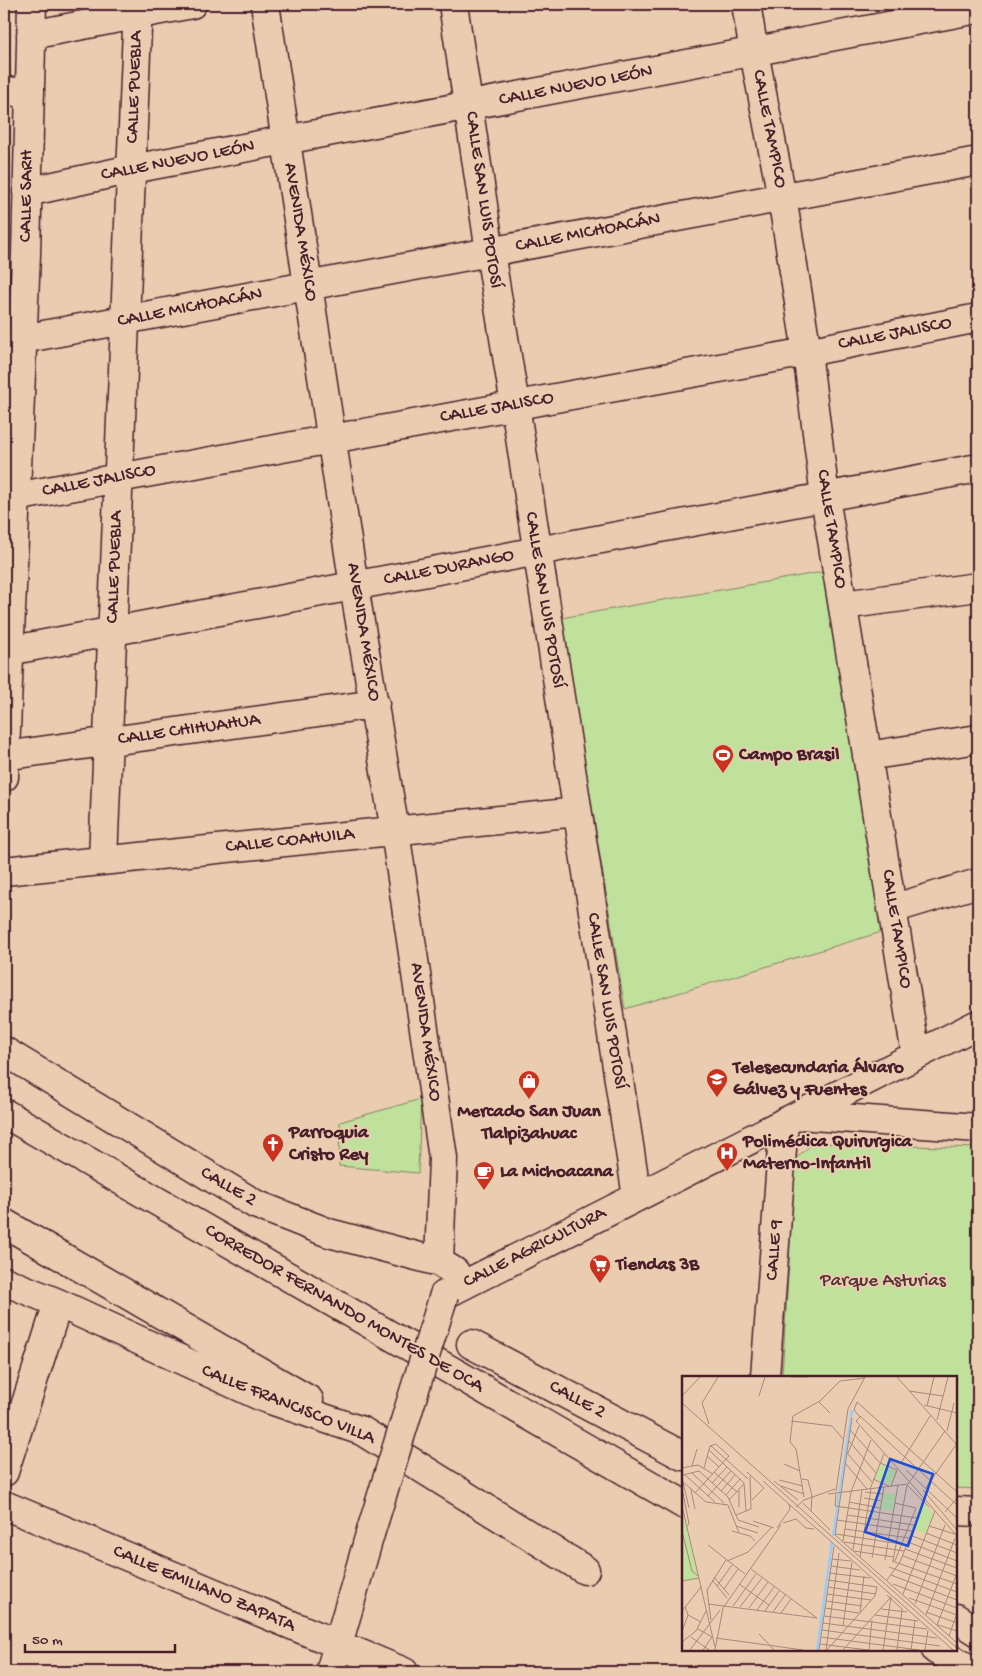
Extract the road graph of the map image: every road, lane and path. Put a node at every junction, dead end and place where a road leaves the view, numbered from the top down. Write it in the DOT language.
graph roads {
  1 [pos="32,4"];
  2 [pos="192,4"];
  3 [pos="264,4"];
  4 [pos="453,4"];
  5 [pos="746,4"];
  6 [pos="138,9"];
  7 [pos="978,9"];
  8 [pos="31,35"];
  9 [pos="754,52"];
  10 [pos="17,92"];
  11 [pos="469,106"];
  12 [pos="286,140"];
  13 [pos="978,161"];
  14 [pos="132,169"];
  15 [pos="27,192"];
  16 [pos="782,197"];
  17 [pos="490,252"];
  18 [pos="15,254"];
  19 [pos="308,286"];
  20 [pos="978,318"];
  21 [pos="124,320"];
  22 [pos="22,339"];
  23 [pos="807,352"];
  24 [pos="12,394"];
  25 [pos="515,405"];
  26 [pos="332,438"];
  27 [pos="978,468"];
  28 [pos="118,477"];
  29 [pos="15,497"];
  30 [pos="826,497"];
  31 [pos="536,552"];
  32 [pos="354,586"];
  33 [pos="978,587"];
  34 [pos="843,605"];
  35 [pos="113,632"];
  36 [pos="8,651"];
  37 [pos="374,704"];
  38 [pos="978,739"];
  39 [pos="107,742"];
  40 [pos="4,756"];
  41 [pos="867,756"];
  42 [pos="4,777"];
  43 [pos="577,812"];
  44 [pos="395,831"];
  45 [pos="103,860"];
  46 [pos="4,870"];
  47 [pos="978,883"];
  48 [pos="892,909"];
  49 [pos="978,1024"];
  50 [pos="4,1051"];
  51 [pos="916,1055"];
  52 [pos="4,1113"];
  53 [pos="790,1118"];
  54 [pos="978,1128"];
  55 [pos="637,1197"];
  56 [pos="4,1223"];
  57 [pos="439,1262"];
  58 [pos="4,1281"];
  59 [pos="470,1281"];
  60 [pos="58,1304"];
  61 [pos="471,1344"];
  62 [pos="766,1376"];
  63 [pos="362,1431"];
  64 [pos="682,1455"];
  65 [pos="4,1472"];
  66 [pos="682,1503"];
  67 [pos="4,1505"];
  68 [pos="957,1511"];
  69 [pos="978,1512"];
  70 [pos="585,1570"];
  71 [pos="957,1619"];
  72 [pos="978,1632"];
  73 [pos="337,1645"];
  74 [pos="938,1651"];
  75 [pos="330,1672"];
  76 [pos="404,1672"];
  77 [pos="975,1672"];
  1 -- 8 [label="street, CALLE SARH"];
  2 -- 6 [label="street"];
  3 -- 12 [label="street, AVENIDA MÉXICO"];
  4 -- 11 [label="street, CALLE SAN LUIS POTOSÍ"];
  5 -- 9 [label="street, CALLE TAMPICO"];
  6 -- 8 [label="street"];
  6 -- 14 [label="street, CALLE PUEBLA"];
  7 -- 9 [label="street, CALLE NUEVO LEÓN"];
  8 -- 10 [label="street, CALLE SARH"];
  9 -- 11 [label="street, CALLE NUEVO LEÓN"];
  9 -- 16 [label="street, CALLE TAMPICO"];
  10 -- 15 [label="street, CALLE SARH"];
  11 -- 12 [label="street, CALLE NUEVO LEÓN"];
  11 -- 17 [label="street, CALLE SAN LUIS POTOSÍ"];
  12 -- 14 [label="street, CALLE NUEVO LEÓN"];
  12 -- 19 [label="street, AVENIDA MÉXICO"];
  13 -- 16 [label="street, CALLE MICHOACÁN"];
  14 -- 15 [label="street, CALLE NUEVO LEÓN"];
  14 -- 21 [label="street, CALLE PUEBLA"];
  15 -- 18 [label="street, CALLE SARH"];
  16 -- 17 [label="street, CALLE MICHOACÁN"];
  16 -- 23 [label="street, CALLE TAMPICO"];
  17 -- 19 [label="street, CALLE MICHOACÁN"];
  17 -- 25 [label="street, CALLE SAN LUIS POTOSÍ"];
  18 -- 22 [label="street, CALLE SARH"];
  19 -- 21 [label="street, CALLE MICHOACÁN"];
  19 -- 26 [label="street, AVENIDA MÉXICO"];
  20 -- 23 [label="street, CALLE JALISCO"];
  21 -- 22 [label="street, CALLE MICHOACÁN"];
  21 -- 28 [label="street, CALLE PUEBLA"];
  22 -- 24 [label="street, CALLE SARH"];
  23 -- 25 [label="street, CALLE JALISCO"];
  23 -- 30 [label="street, CALLE TAMPICO"];
  24 -- 29 [label="street, CALLE SARH"];
  25 -- 26 [label="street, CALLE JALISCO"];
  25 -- 31 [label="street, CALLE SAN LUIS POTOSÍ"];
  26 -- 28 [label="street, CALLE JALISCO"];
  26 -- 32 [label="street, AVENIDA MÉXICO"];
  27 -- 30 [label="street, CALLE DURANGO"];
  28 -- 29 [label="street, CALLE JALISCO"];
  28 -- 35 [label="street, CALLE PUEBLA"];
  29 -- 36 [label="street, CALLE SARH"];
  30 -- 31 [label="street, CALLE DURANGO"];
  30 -- 34 [label="street, CALLE TAMPICO"];
  31 -- 32 [label="street, CALLE DURANGO"];
  31 -- 43 [label="street, CALLE SAN LUIS POTOSÍ"];
  32 -- 35 [label="street, CALLE DURANGO"];
  32 -- 37 [label="street, AVENIDA MÉXICO"];
  33 -- 34 [label="street"];
  34 -- 41 [label="street, CALLE TAMPICO"];
  35 -- 36 [label="street, CALLE DURANGO"];
  35 -- 39 [label="street, CALLE PUEBLA"];
  36 -- 40 [label="street, CALLE SARH"];
  37 -- 39 [label="street, CALLE CHIHUAHUA"];
  37 -- 44 [label="street, AVENIDA MÉXICO"];
  38 -- 41 [label="street"];
  39 -- 40 [label="street, CALLE CHIHUAHUA"];
  39 -- 45 [label="street, CALLE PUEBLA"];
  40 -- 42 [label="street, CALLE SARH"];
  41 -- 48 [label="street, CALLE TAMPICO"];
  43 -- 44 [label="street, CALLE COAHUILA"];
  43 -- 55 [label="street, CALLE SAN LUIS POTOSÍ"];
  44 -- 45 [label="street, CALLE COAHUILA"];
  44 -- 57 [label="street, AVENIDA MÉXICO"];
  45 -- 46 [label="street, CALLE COAHUILA"];
  47 -- 48 [label="street"];
  48 -- 51 [label="street, CALLE TAMPICO"];
  49 -- 51 [label="street, CALLE AGRICULTURA"];
  50 -- 57 [label="street, CALLE 2"];
  51 -- 53 [label="street, CALLE AGRICULTURA"];
  52 -- 66 [label="street, CORREDOR FERNANDO MONTES DE OCA"];
  53 -- 54 [label="street"];
  53 -- 55 [label="street, CALLE AGRICULTURA"];
  53 -- 62 [label="street, CALLE 9"];
  55 -- 59 [label="street, CALLE AGRICULTURA"];
  56 -- 63 [label="street"];
  57 -- 59 [label="street, CALLE 2"];
  58 -- 60 [label="street, CALLE FRANCISCO VILLA"];
  59 -- 73 [label="street, CALLE AGRICULTURA, bridge"];
  60 -- 63 [label="street, CALLE FRANCISCO VILLA"];
  60 -- 65 [label="street"];
  61 -- 64 [label="street, CALLE 2"];
  63 -- 70 [label="street, CALLE FRANCISCO VILLA"];
  67 -- 73 [label="street, CALLE EMILIANO ZAPATA"];
  68 -- 69 [label="street"];
  71 -- 72 [label="street"];
  73 -- 75 [label="street, CALLE AGRICULTURA"];
  73 -- 76 [label="street, CALLE EMILIANO ZAPATA"];
  74 -- 77 [label="street"];
}
